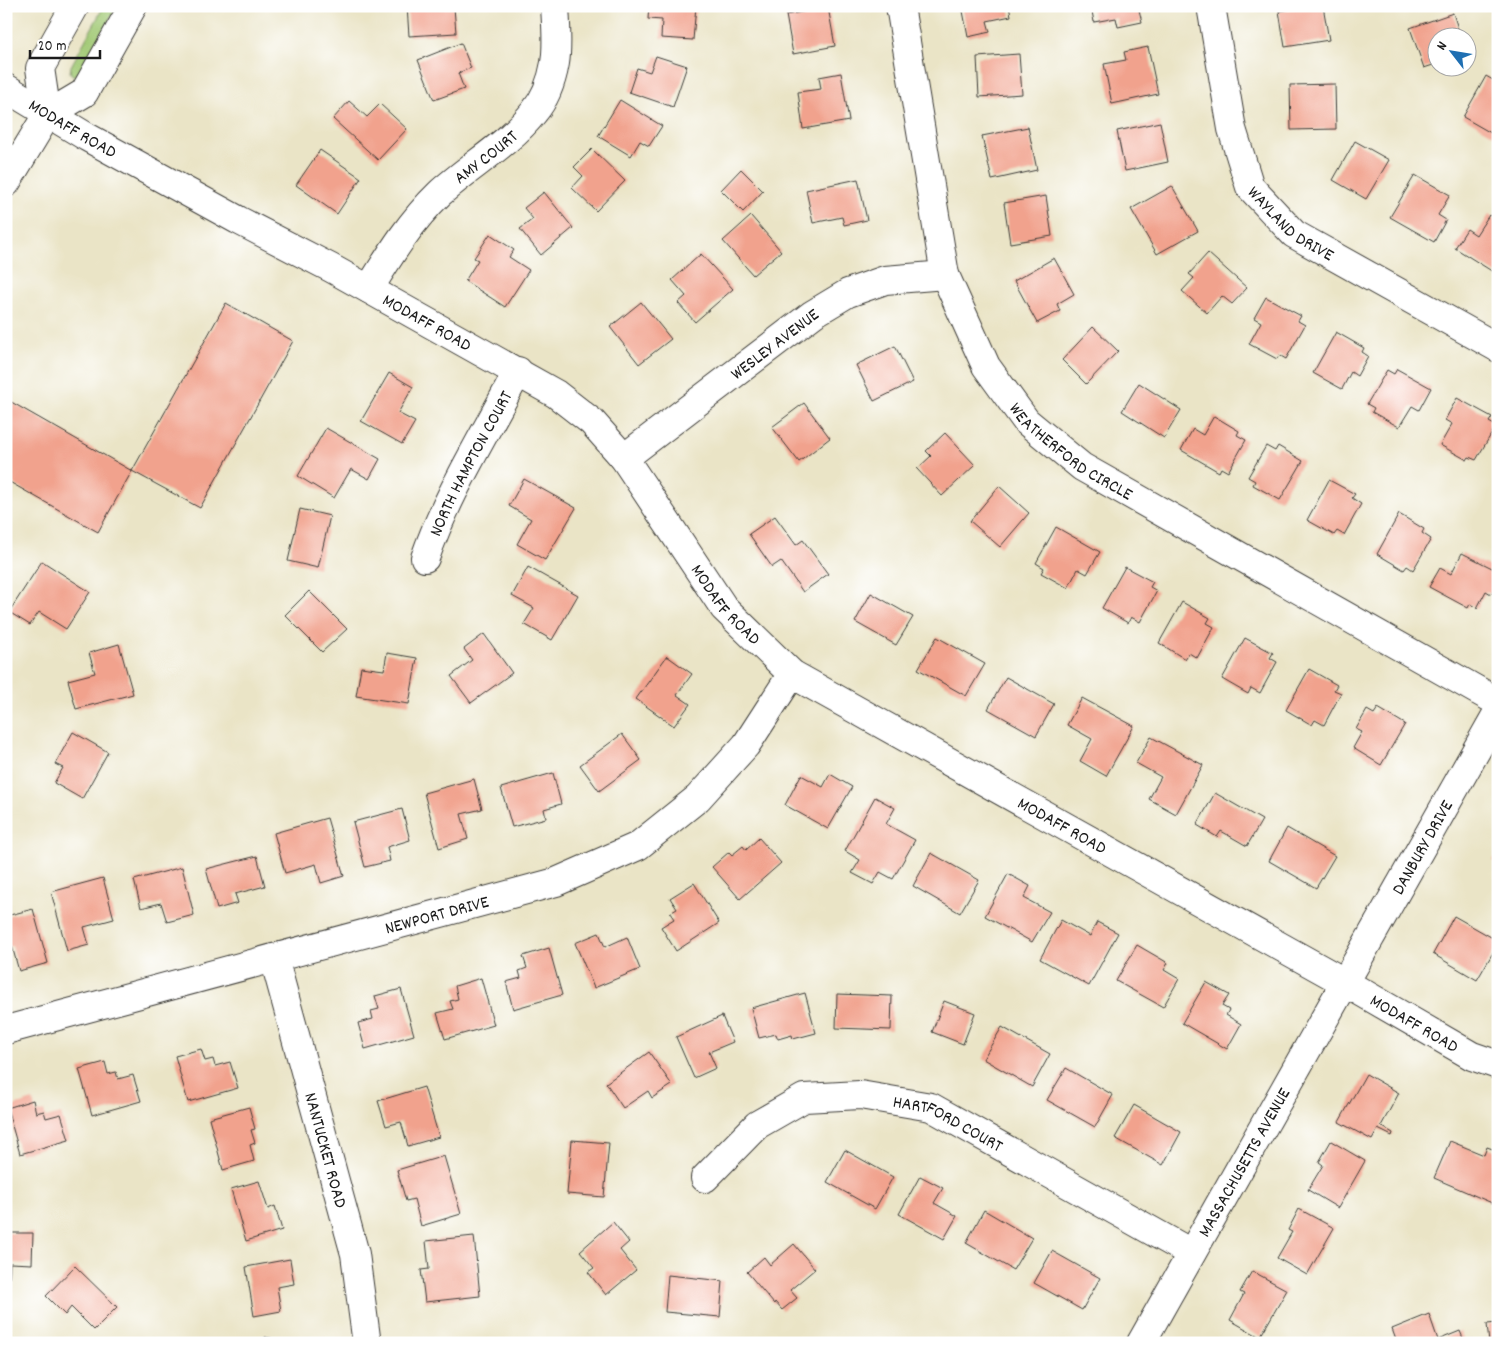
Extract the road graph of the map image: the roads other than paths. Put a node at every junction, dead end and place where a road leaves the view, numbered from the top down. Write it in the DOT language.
graph roads {
  1 [pos="75,6"];
  2 [pos="134,6"];
  3 [pos="555,6"];
  4 [pos="900,6"];
  5 [pos="1211,6"];
  6 [pos="6,88"];
  7 [pos="48,114"];
  8 [pos="6,183"];
  9 [pos="945,275"];
  10 [pos="369,289"];
  11 [pos="1498,348"];
  12 [pos="518,371"];
  13 [pos="624,458"];
  14 [pos="425,558"];
  15 [pos="792,674"];
  16 [pos="1498,702"];
  17 [pos="1498,712"];
  18 [pos="274,958"];
  19 [pos="1344,982"];
  20 [pos="6,1030"];
  21 [pos="1498,1065"];
  22 [pos="705,1178"];
  23 [pos="1191,1253"];
  24 [pos="366,1343"];
  25 [pos="1141,1343"];
  1 -- 7 [label="street"];
  2 -- 7 [label="street"];
  3 -- 10 [label="street, AMY COURT"];
  4 -- 9 [label="street, WEATHERFORD CIRCLE"];
  5 -- 11 [label="street, WAYLAND DRIVE"];
  6 -- 7 [label="street, MODAFF ROAD"];
  7 -- 8 [label="street"];
  7 -- 10 [label="street, MODAFF ROAD"];
  9 -- 13 [label="street, WESLEY AVENUE"];
  9 -- 16 [label="street, WEATHERFORD CIRCLE"];
  10 -- 12 [label="street, MODAFF ROAD"];
  12 -- 13 [label="street, MODAFF ROAD"];
  12 -- 14 [label="street, NORTH HAMPTON COURT"];
  13 -- 15 [label="street, MODAFF ROAD"];
  15 -- 18 [label="street, NEWPORT DRIVE"];
  15 -- 19 [label="street, MODAFF ROAD"];
  17 -- 19 [label="street, DANBURY DRIVE"];
  18 -- 20 [label="street, NEWPORT DRIVE"];
  18 -- 24 [label="street, NANTUCKET ROAD"];
  19 -- 21 [label="street, MODAFF ROAD"];
  19 -- 23 [label="street, MASSACHUSETTS AVENUE"];
  22 -- 23 [label="street, HARTFORD COURT"];
  23 -- 25 [label="street, MASSACHUSETTS AVENUE"];
}
